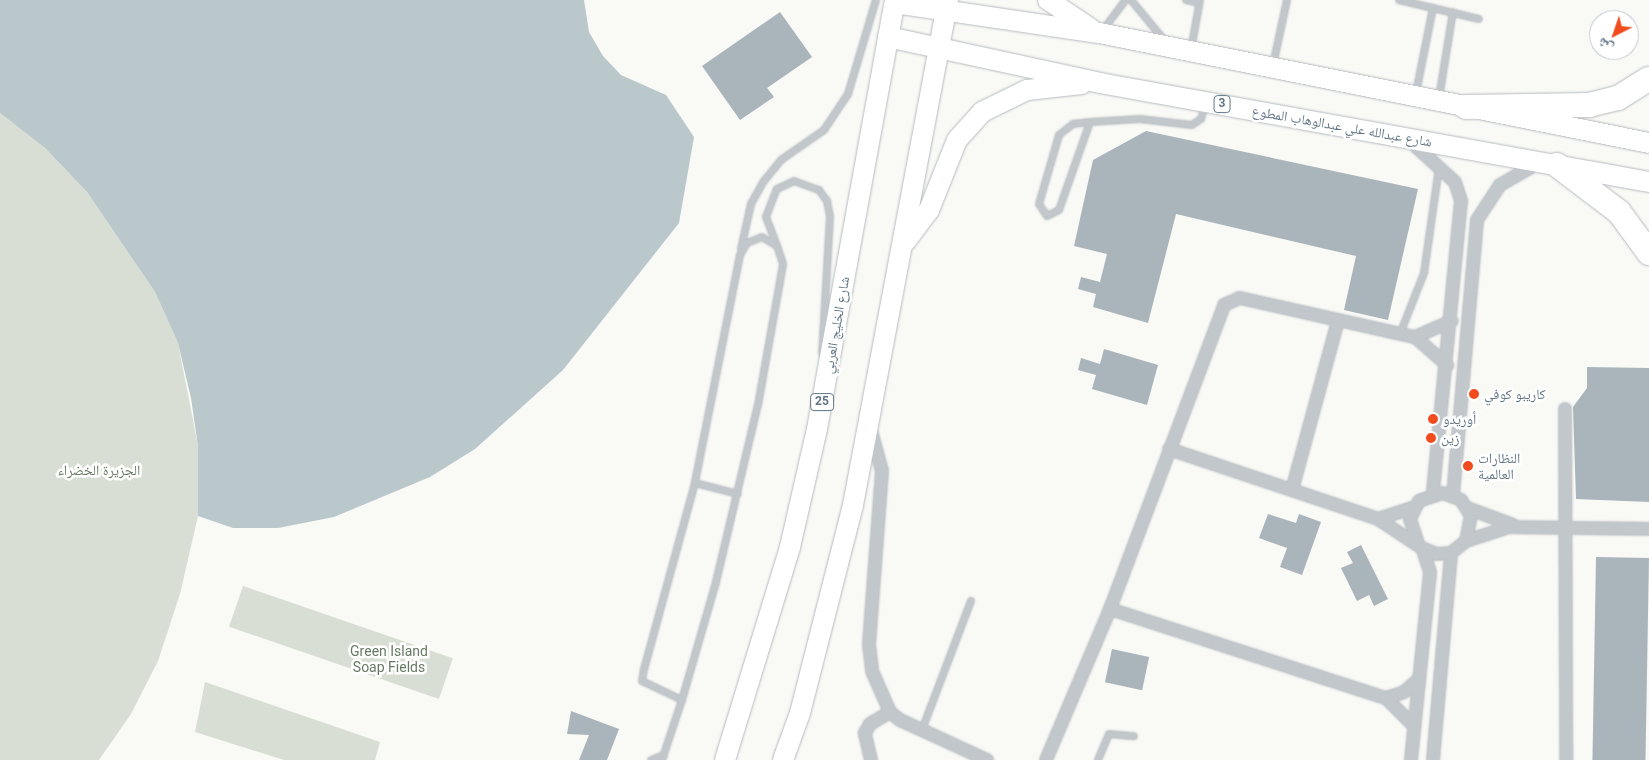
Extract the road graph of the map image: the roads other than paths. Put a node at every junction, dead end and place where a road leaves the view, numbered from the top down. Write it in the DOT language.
graph roads {
  1 [pos="1048,0"];
  2 [pos="1126,0"];
  3 [pos="1131,0"];
  4 [pos="1186,0"];
  5 [pos="1287,0"];
  6 [pos="1399,0"];
  7 [pos="888,1"];
  8 [pos="1200,2"];
  9 [pos="948,6"];
  10 [pos="1433,8"];
  11 [pos="1453,12"];
  12 [pos="1479,18"];
  13 [pos="1099,33"];
  14 [pos="888,37"];
  15 [pos="942,46"];
  16 [pos="1182,50"];
  17 [pos="1272,68"];
  18 [pos="1649,79"];
  19 [pos="1100,83"];
  20 [pos="1415,97"];
  21 [pos="1206,102"];
  22 [pos="1439,102"];
  23 [pos="1466,107"];
  24 [pos="1090,122"];
  25 [pos="1405,137"];
  26 [pos="1649,144"];
  27 [pos="1549,163"];
  28 [pos="1440,166"];
  29 [pos="1649,182"];
  30 [pos="904,243"];
  31 [pos="778,246"];
  32 [pos="1649,253"];
  33 [pos="740,255"];
  34 [pos="1338,321"];
  35 [pos="1452,321"];
  36 [pos="1400,334"];
  37 [pos="1416,337"];
  38 [pos="1447,365"];
  39 [pos="1565,409"];
  40 [pos="868,424"];
  41 [pos="817,430"];
  42 [pos="1169,449"];
  43 [pos="695,483"];
  44 [pos="1292,490"];
  45 [pos="1433,493"];
  46 [pos="738,494"];
  47 [pos="1453,495"];
  48 [pos="1414,507"];
  49 [pos="1467,508"];
  50 [pos="1378,519"];
  51 [pos="1520,526"];
  52 [pos="1565,528"];
  53 [pos="1649,529"];
  54 [pos="1466,541"];
  55 [pos="1420,546"];
  56 [pos="1451,552"];
  57 [pos="972,601"];
  58 [pos="1110,610"];
  59 [pos="1419,679"];
  60 [pos="1386,698"];
  61 [pos="682,700"];
  62 [pos="890,712"];
  63 [pos="1414,726"];
  64 [pos="921,732"];
  65 [pos="1134,736"];
  66 [pos="1044,757"];
  67 [pos="663,758"];
  68 [pos="651,760"];
  69 [pos="725,760"];
  70 [pos="783,760"];
  71 [pos="871,760"];
  72 [pos="987,760"];
  73 [pos="1098,760"];
  74 [pos="1412,760"];
  75 [pos="1433,760"];
  76 [pos="1566,760"];
  1 -- 13 [label="main road"];
  2 -- 13 [label="lane"];
  3 -- 16 [label="lane"];
  4 -- 8 [label="lane"];
  5 -- 17 [label="lane"];
  6 -- 10 [label="lane"];
  7 -- 9 [label="main road"];
  7 -- 14 [label="main road, شارع الخليج العربي / 25"];
  7 -- 33 [label="lane"];
  8 -- 16 [label="lane"];
  9 -- 13 [label="main road"];
  9 -- 15 [label="main road"];
  10 -- 11 [label="lane"];
  10 -- 20 [label="lane"];
  11 -- 12 [label="lane"];
  11 -- 22 [label="lane"];
  13 -- 16 [label="main road"];
  14 -- 15 [label="main road, شارع عبدالله علي عبدالوهاب المطوع / 3"];
  14 -- 41 [label="main road, شارع الخليج العربي / 25"];
  15 -- 19 [label="main road, شارع عبدالله علي عبدالوهاب المطوع / 3"];
  15 -- 30 [label="main road"];
  16 -- 17 [label="main road"];
  17 -- 20 [label="main road"];
  18 -- 23 [label="highway"];
  19 -- 21 [label="main road, شارع عبدالله علي عبدالوهاب المطوع / 3"];
  19 -- 30 [label="main road"];
  20 -- 22 [label="main road"];
  21 -- 24 [label="lane"];
  21 -- 25 [label="main road, شارع عبدالله علي عبدالوهاب المطوع / 3"];
  22 -- 23 [label="main road"];
  23 -- 26 [label="main road"];
  24 -- 24 [label="lane"];
  25 -- 27 [label="main road, شارع عبدالله علي عبدالوهاب المطوع / 3"];
  25 -- 28 [label="street"];
  27 -- 29 [label="main road, شارع عبدالله علي عبدالوهاب المطوع / 3"];
  27 -- 32 [label="highway"];
  27 -- 47 [label="street"];
  28 -- 35 [label="street"];
  28 -- 36 [label="lane"];
  30 -- 40 [label="main road"];
  31 -- 33 [label="lane"];
  31 -- 41 [label="lane"];
  31 -- 46 [label="lane"];
  33 -- 43 [label="lane"];
  34 -- 36 [label="street"];
  34 -- 42 [label="street"];
  34 -- 44 [label="street"];
  35 -- 37 [label="street"];
  35 -- 38 [label="street"];
  36 -- 37 [label="street"];
  37 -- 38 [label="street"];
  38 -- 45 [label="street"];
  39 -- 52 [label="street"];
  40 -- 62 [label="street"];
  40 -- 70 [label="main road"];
  41 -- 69 [label="main road, شارع الخليج العربي / 25"];
  42 -- 44 [label="street"];
  42 -- 58 [label="street"];
  43 -- 46 [label="lane"];
  43 -- 61 [label="lane"];
  44 -- 50 [label="street"];
  45 -- 47 [label="street"];
  45 -- 48 [label="street"];
  46 -- 61 [label="lane"];
  47 -- 49 [label="street"];
  48 -- 50 [label="street"];
  48 -- 55 [label="street"];
  49 -- 51 [label="street"];
  49 -- 54 [label="street"];
  50 -- 55 [label="street"];
  51 -- 52 [label="street"];
  51 -- 54 [label="street"];
  52 -- 53 [label="street"];
  52 -- 76 [label="street"];
  54 -- 56 [label="street"];
  55 -- 56 [label="street"];
  55 -- 59 [label="street"];
  56 -- 75 [label="street"];
  57 -- 64 [label="lane"];
  58 -- 60 [label="street"];
  58 -- 66 [label="street"];
  59 -- 60 [label="street"];
  59 -- 63 [label="street"];
  60 -- 63 [label="street"];
  61 -- 67 [label="lane"];
  62 -- 64 [label="street"];
  62 -- 71 [label="street"];
  63 -- 74 [label="street"];
  64 -- 72 [label="street"];
  65 -- 73 [label="lane"];
  67 -- 68 [label="lane"];
}
